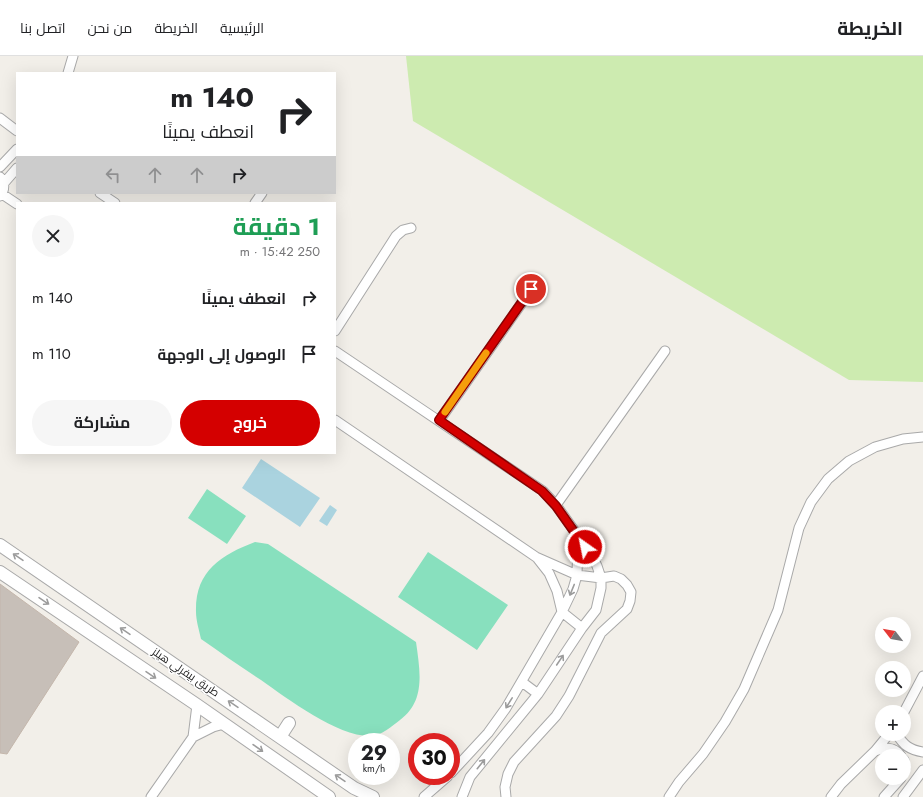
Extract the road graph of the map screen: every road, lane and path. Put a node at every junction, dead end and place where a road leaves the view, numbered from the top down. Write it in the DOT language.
graph roads {
  1 [pos="73,56"];
  2 [pos="68,72"];
  3 [pos="0,118"];
  4 [pos="16,130"];
  5 [pos="16,149"];
  6 [pos="0,167"];
  7 [pos="16,169"];
  8 [pos="2,180"];
  9 [pos="102,194"];
  10 [pos="1,195"];
  11 [pos="112,198"];
  12 [pos="16,203"];
  13 [pos="412,228"];
  14 [pos="538,280"];
  15 [pos="336,329"];
  16 [pos="665,351"];
  17 [pos="336,352"];
  18 [pos="439,420"];
  19 [pos="336,421"];
  20 [pos="923,437"];
  21 [pos="556,506"];
  22 [pos="578,538"];
  23 [pos="0,545"];
  24 [pos="536,557"];
  25 [pos="0,572"];
  26 [pos="578,575"];
  27 [pos="601,578"];
  28 [pos="562,612"];
  29 [pos="582,628"];
  30 [pos="923,676"];
  31 [pos="522,682"];
  32 [pos="538,694"];
  33 [pos="197,705"];
  34 [pos="908,705"];
  35 [pos="290,723"];
  36 [pos="224,724"];
  37 [pos="193,737"];
  38 [pos="280,737"];
  39 [pos="883,741"];
  40 [pos="877,749"];
  41 [pos="880,749"];
  42 [pos="892,749"];
  43 [pos="875,751"];
  44 [pos="911,752"];
  45 [pos="923,752"];
  46 [pos="460,764"];
  47 [pos="923,770"];
  48 [pos="438,785"];
  49 [pos="895,785"];
  50 [pos="151,797"];
  51 [pos="329,797"];
  52 [pos="374,797"];
  53 [pos="424,797"];
  54 [pos="462,797"];
  55 [pos="506,797"];
  56 [pos="670,797"];
  57 [pos="831,797"];
  58 [pos="884,797"];
  59 [pos="903,797"];
  1 -- 2 [label="street"];
  3 -- 4 [label="street"];
  5 -- 6 [label="street"];
  7 -- 8 [label="street"];
  8 -- 10 [label="street"];
  9 -- 11 [label="street"];
  10 -- 12 [label="street"];
  13 -- 15 [label="street"];
  14 -- 18 [label="street"];
  16 -- 21 [label="street"];
  17 -- 18 [label="street"];
  18 -- 21 [label="street"];
  19 -- 24 [label="street"];
  20 -- 56 [label="street"];
  21 -- 22 [label="street"];
  22 -- 26 [label="street"];
  22 -- 27 [label="street"];
  38 -- 23 [label="street, طريق بيفرلي هيلز, one-way"];
  24 -- 26 [label="street"];
  24 -- 28 [label="street"];
  25 -- 33 [label="street, طريق بيفرلي هيلز, one-way"];
  26 -- 27 [label="street"];
  26 -- 28 [label="street, one-way"];
  27 -- 29 [label="street"];
  27 -- 55 [label="street"];
  28 -- 29 [label="street"];
  28 -- 31 [label="street"];
  32 -- 29 [label="street, one-way"];
  30 -- 34 [label="street"];
  31 -- 32 [label="street"];
  31 -- 46 [label="street, one-way"];
  54 -- 32 [label="street, one-way"];
  33 -- 36 [label="street, طريق بيفرلي هيلز"];
  33 -- 37 [label="street"];
  35 -- 38 [label="street"];
  36 -- 37 [label="street"];
  36 -- 51 [label="street, طريق بيفرلي هيلز, one-way"];
  37 -- 50 [label="street"];
  52 -- 38 [label="street, طريق بيفرلي هيلز, one-way"];
  39 -- 40 [label="street"];
  41 -- 42 [label="street"];
  43 -- 57 [label="street"];
  44 -- 45 [label="street"];
  47 -- 59 [label="street"];
  48 -- 53 [label="street"];
  49 -- 58 [label="street"];
}
